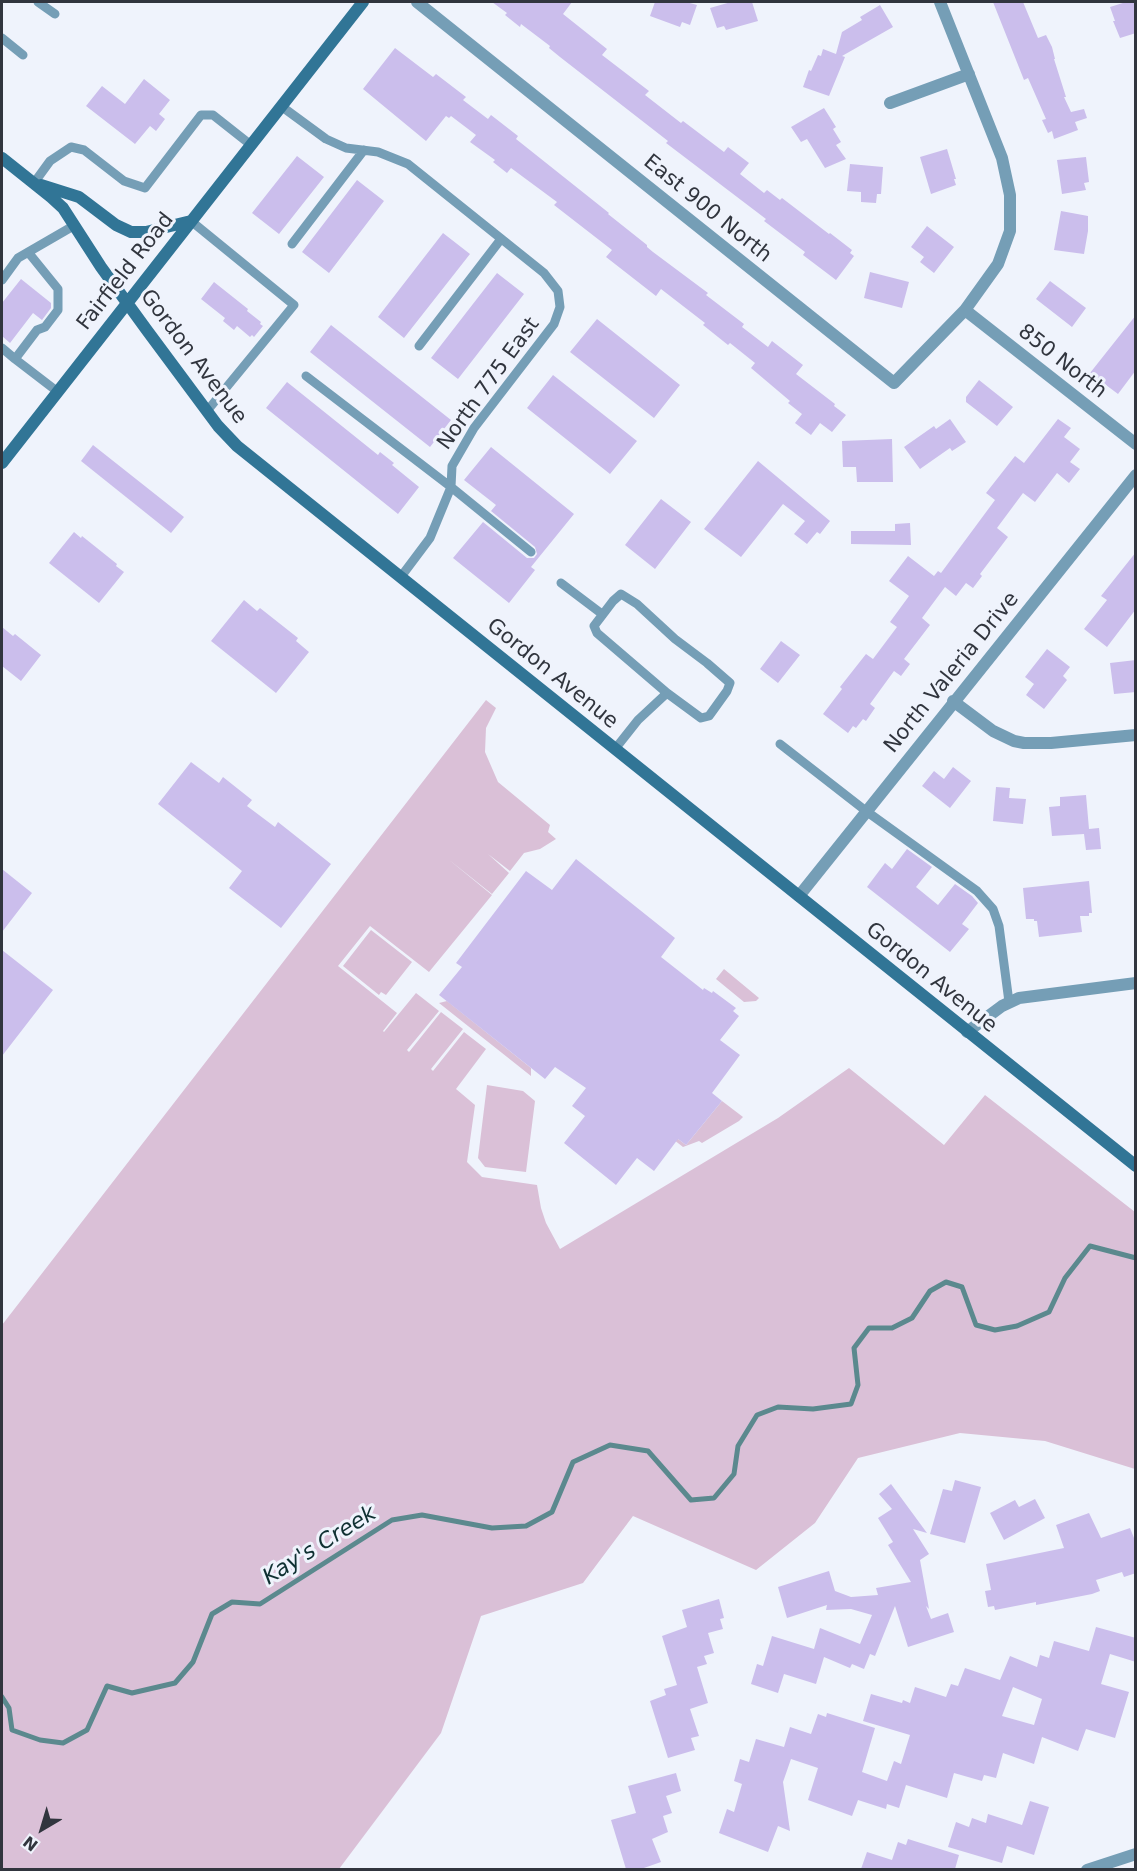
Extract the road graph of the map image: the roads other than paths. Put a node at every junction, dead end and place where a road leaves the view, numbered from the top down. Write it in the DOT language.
graph roads {
  1 [pos="39,2"];
  2 [pos="363,2"];
  3 [pos="417,2"];
  4 [pos="940,2"];
  5 [pos="55,14"];
  6 [pos="2,38"];
  7 [pos="22,55"];
  8 [pos="969,74"];
  9 [pos="890,103"];
  10 [pos="281,106"];
  11 [pos="251,145"];
  12 [pos="364,150"];
  13 [pos="2,158"];
  14 [pos="34,183"];
  15 [pos="191,221"];
  16 [pos="75,225"];
  17 [pos="501,239"];
  18 [pos="292,244"];
  19 [pos="28,252"];
  20 [pos="2,280"];
  21 [pos="127,303"];
  22 [pos="965,310"];
  23 [pos="419,346"];
  24 [pos="2,348"];
  25 [pos="15,359"];
  26 [pos="306,376"];
  27 [pos="58,392"];
  28 [pos="207,411"];
  29 [pos="1136,444"];
  30 [pos="2,463"];
  31 [pos="1136,475"];
  32 [pos="451,487"];
  33 [pos="531,552"];
  34 [pos="400,578"];
  35 [pos="561,583"];
  36 [pos="602,614"];
  37 [pos="667,693"];
  38 [pos="953,701"];
  39 [pos="1136,735"];
  40 [pos="780,744"];
  41 [pos="615,749"];
  42 [pos="866,811"];
  43 [pos="799,896"];
  44 [pos="1136,983"];
  45 [pos="1009,1002"];
  46 [pos="967,1032"];
  47 [pos="1136,1166"];
  48 [pos="1136,1854"];
  49 [pos="1087,1869"];
  1 -- 5 [label="lane"];
  2 -- 10 [label="main road, Fairfield Road"];
  3 -- 22 [label="street, East 900 North"];
  4 -- 8 [label="street"];
  6 -- 7 [label="lane"];
  8 -- 9 [label="street"];
  8 -- 22 [label="street"];
  10 -- 11 [label="main road, Fairfield Road"];
  10 -- 12 [label="lane"];
  11 -- 14 [label="lane"];
  11 -- 15 [label="main road, Fairfield Road"];
  12 -- 17 [label="lane"];
  12 -- 18 [label="lane"];
  13 -- 14 [label="main road, Gordon Avenue"];
  14 -- 15 [label="main road"];
  14 -- 16 [label="main road, Gordon Avenue"];
  15 -- 21 [label="main road, Fairfield Road"];
  15 -- 28 [label="lane"];
  16 -- 19 [label="lane"];
  16 -- 21 [label="main road, Gordon Avenue"];
  17 -- 23 [label="lane"];
  17 -- 32 [label="lane, North 775 East"];
  19 -- 20 [label="lane"];
  19 -- 25 [label="lane"];
  21 -- 27 [label="main road, Fairfield Road"];
  21 -- 28 [label="main road, Gordon Avenue"];
  22 -- 29 [label="street, 850 North"];
  24 -- 25 [label="lane"];
  25 -- 27 [label="lane"];
  26 -- 32 [label="lane"];
  27 -- 30 [label="main road, Fairfield Road"];
  28 -- 34 [label="main road, Gordon Avenue"];
  31 -- 38 [label="street, North Valeria Drive"];
  32 -- 33 [label="lane"];
  32 -- 34 [label="lane, North 775 East"];
  34 -- 41 [label="main road, Gordon Avenue"];
  35 -- 36 [label="lane"];
  36 -- 37 [label="lane"];
  36 -- 37 [label="lane"];
  37 -- 41 [label="lane"];
  38 -- 39 [label="street"];
  38 -- 42 [label="street, North Valeria Drive"];
  40 -- 42 [label="lane"];
  41 -- 43 [label="main road, Gordon Avenue"];
  42 -- 43 [label="street, North Valeria Drive"];
  42 -- 45 [label="lane"];
  43 -- 46 [label="main road, Gordon Avenue"];
  44 -- 45 [label="street"];
  45 -- 46 [label="street"];
  46 -- 47 [label="main road, Gordon Avenue"];
  48 -- 49 [label="street"];
}
